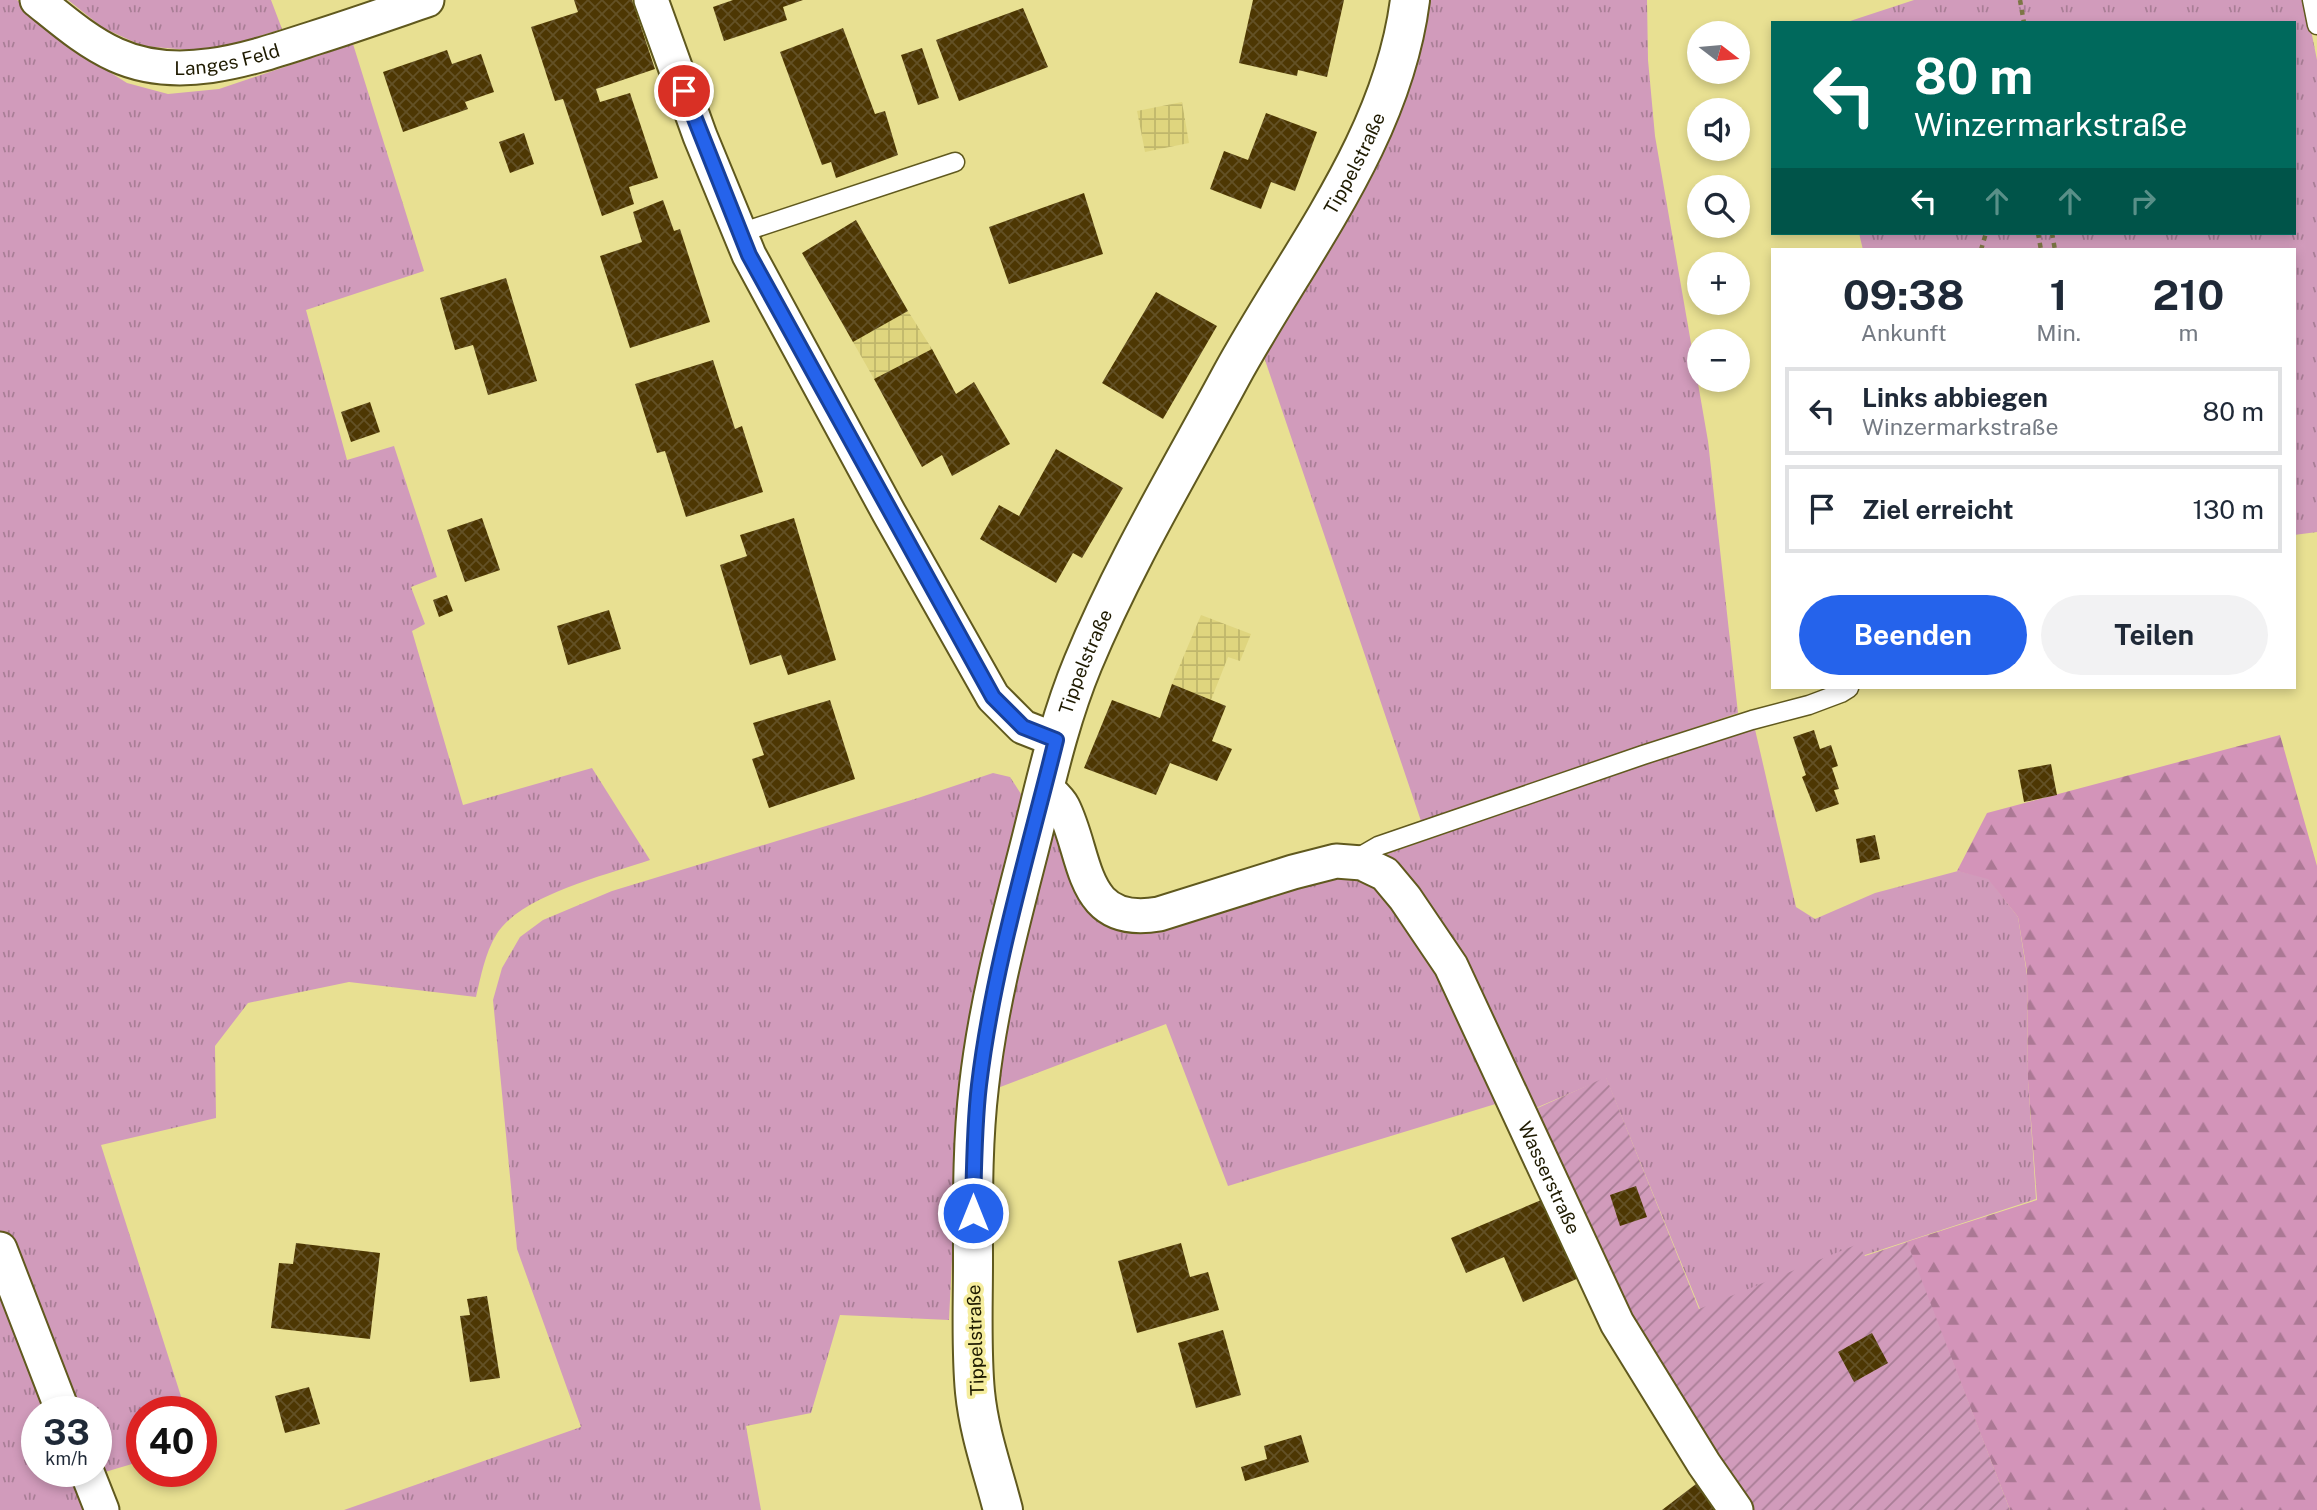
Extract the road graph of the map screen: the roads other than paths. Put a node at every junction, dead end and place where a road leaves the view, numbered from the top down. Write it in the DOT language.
graph roads {
  1 [pos="37,0"];
  2 [pos="426,0"];
  3 [pos="651,0"];
  4 [pos="1410,0"];
  5 [pos="2312,0"];
  6 [pos="2317,25"];
  7 [pos="955,162"];
  8 [pos="740,233"];
  9 [pos="1847,689"];
  10 [pos="1056,740"];
  11 [pos="1045,787"];
  12 [pos="1352,861"];
  13 [pos="0,1250"];
  14 [pos="58,1396"];
  15 [pos="93,1487"];
  16 [pos="102,1510"];
  17 [pos="1003,1510"];
  18 [pos="1736,1510"];
  1 -- 2 [label="street, Langes Feld"];
  3 -- 8 [label="street"];
  4 -- 10 [label="street, Tippelstraße"];
  5 -- 6 [label="lane"];
  7 -- 8 [label="lane"];
  8 -- 10 [label="street"];
  9 -- 12 [label="lane, Wasserstraße"];
  10 -- 11 [label="street, Tippelstraße"];
  11 -- 12 [label="street, Wasserstraße"];
  11 -- 17 [label="street, Tippelstraße"];
  12 -- 18 [label="street, Wasserstraße"];
  13 -- 14 [label="street"];
  15 -- 16 [label="street"];
}
